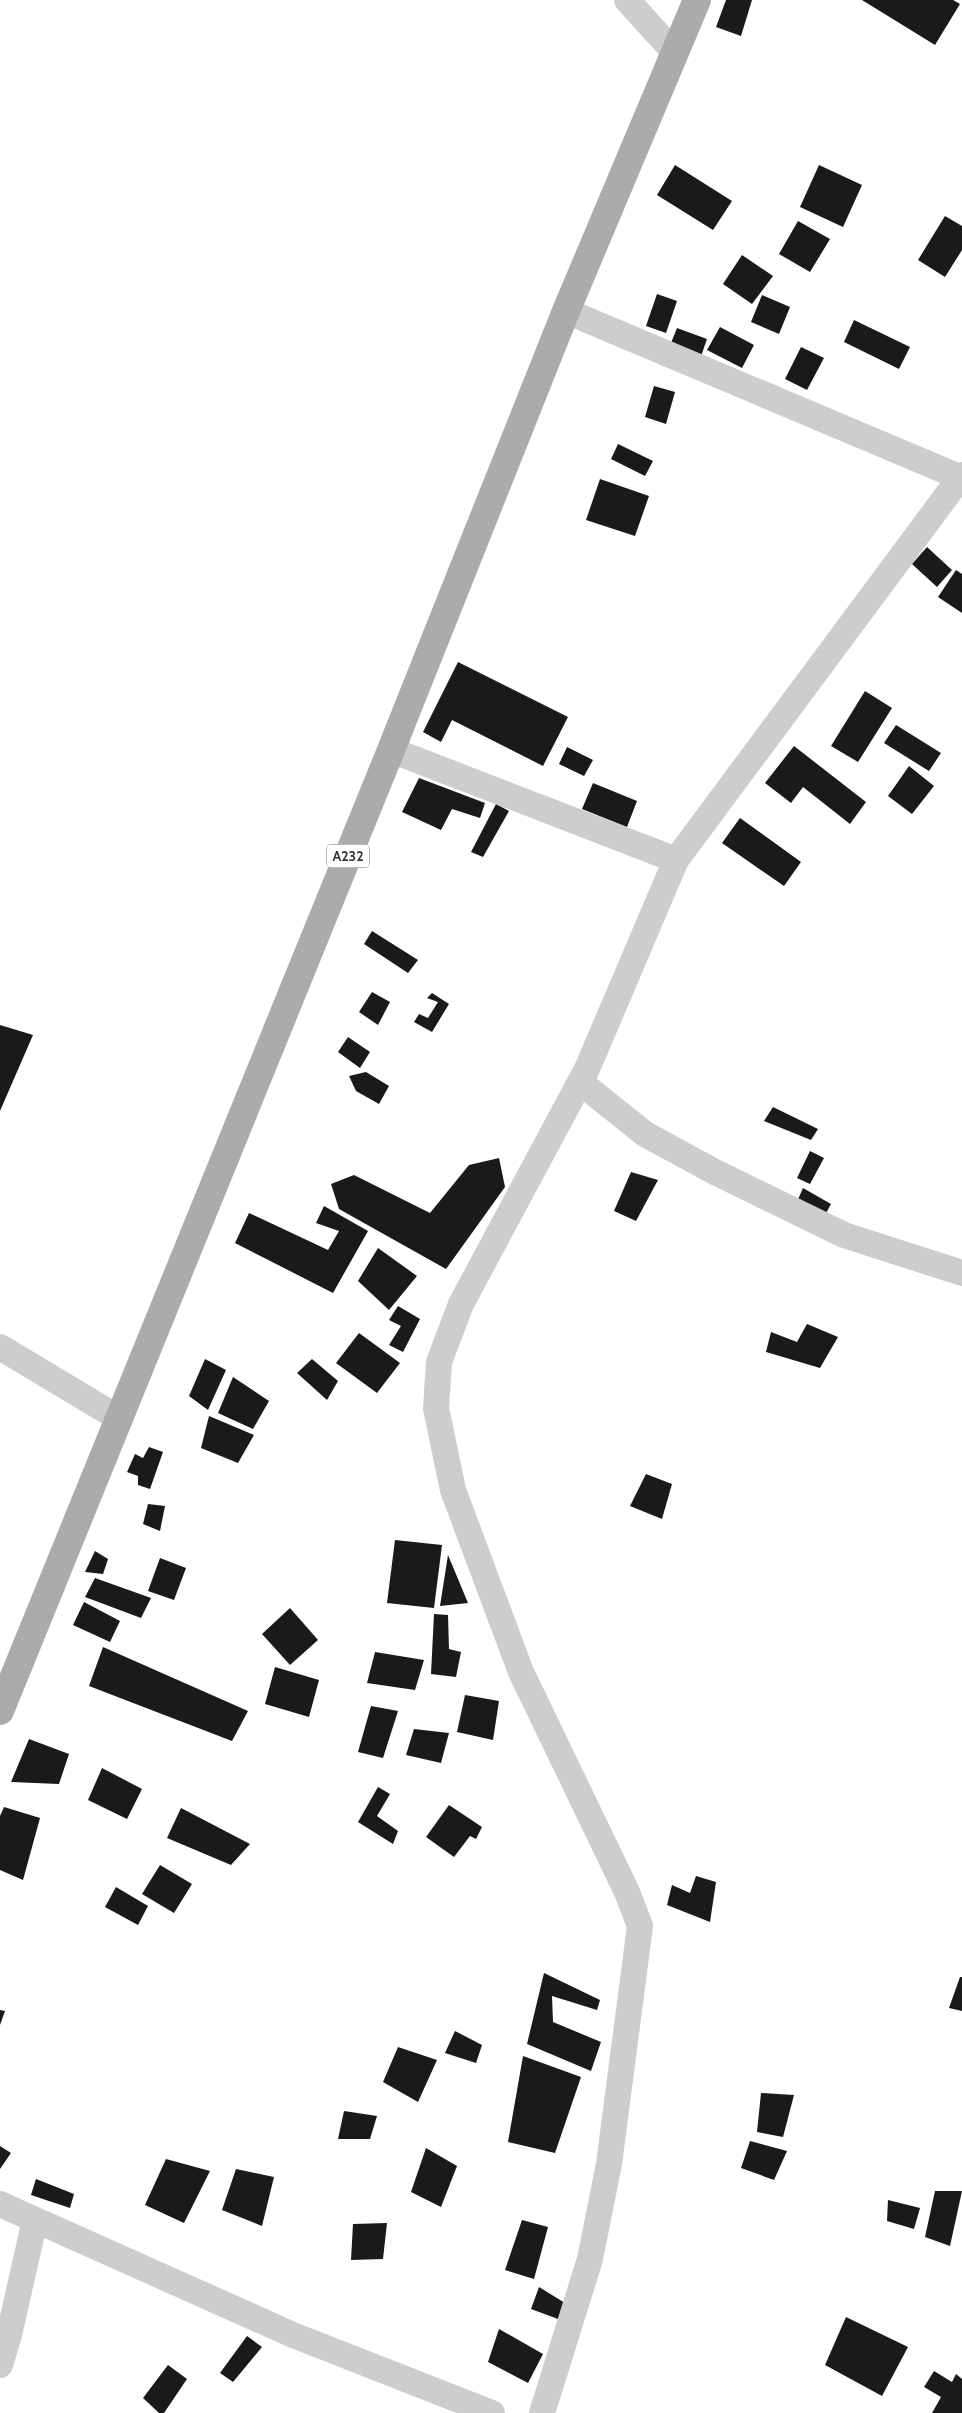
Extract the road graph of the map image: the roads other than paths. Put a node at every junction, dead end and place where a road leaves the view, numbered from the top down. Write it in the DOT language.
graph roads {
  1 [pos="627,0"];
  2 [pos="697,0"];
  3 [pos="676,53"];
  4 [pos="566,311"];
  5 [pos="962,477"];
  6 [pos="391,750"];
  7 [pos="676,860"];
  8 [pos="580,1082"];
  9 [pos="962,1273"];
  10 [pos="0,1347"];
  11 [pos="120,1419"];
  12 [pos="0,1712"];
  13 [pos="0,2204"];
  14 [pos="35,2220"];
  15 [pos="0,2365"];
  16 [pos="492,2413"];
  17 [pos="542,2413"];
  1 -- 3 [label="street"];
  2 -- 3 [label="main road, A232"];
  3 -- 4 [label="main road, A232"];
  4 -- 5 [label="street"];
  4 -- 6 [label="main road, A232"];
  5 -- 7 [label="street"];
  6 -- 7 [label="street"];
  6 -- 11 [label="main road, A232"];
  7 -- 8 [label="street"];
  8 -- 9 [label="street"];
  8 -- 17 [label="street"];
  10 -- 11 [label="street"];
  11 -- 12 [label="main road, A232"];
  13 -- 14 [label="street"];
  14 -- 15 [label="street"];
  14 -- 16 [label="street"];
}
